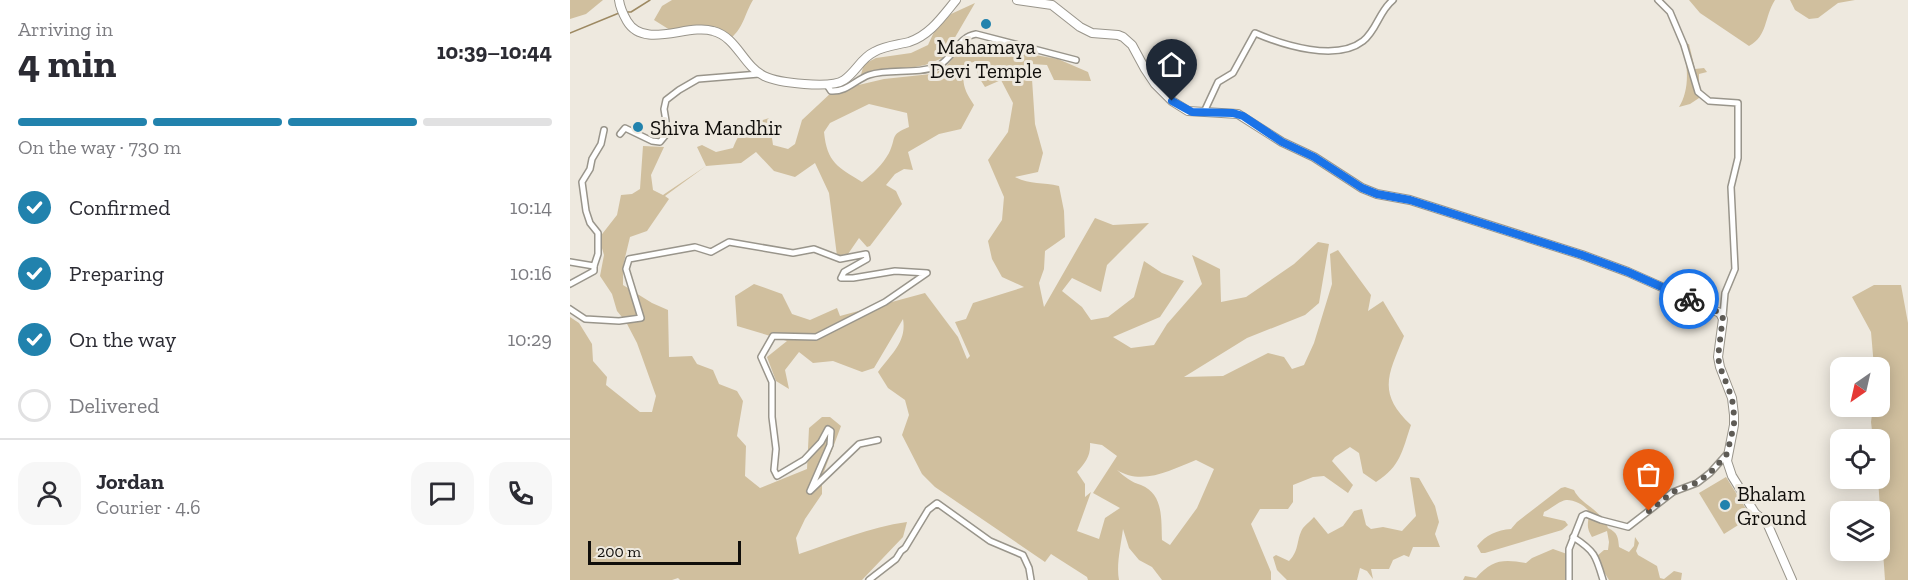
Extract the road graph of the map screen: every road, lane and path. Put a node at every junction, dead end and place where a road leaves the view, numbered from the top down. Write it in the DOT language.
graph roads {
  1 [pos="620,0"];
  2 [pos="956,0"];
  3 [pos="1017,0"];
  4 [pos="1393,0"];
  5 [pos="1658,0"];
  6 [pos="1076,60"];
  7 [pos="760,74"];
  8 [pos="827,85"];
  9 [pos="1204,112"];
  10 [pos="604,130"];
  11 [pos="620,134"];
  12 [pos="570,262"];
  13 [pos="594,266"];
  14 [pos="570,284"];
  15 [pos="570,309"];
  16 [pos="1723,316"];
  17 [pos="878,440"];
  18 [pos="1727,454"];
  19 [pos="1573,537"];
  20 [pos="869,580"];
  21 [pos="1031,580"];
  22 [pos="1569,580"];
  23 [pos="1603,580"];
  24 [pos="1792,580"];
  1 -- 7 [label="main road"];
  2 -- 8 [label="main road"];
  3 -- 9 [label="main road"];
  4 -- 9 [label="street"];
  5 -- 16 [label="street"];
  6 -- 8 [label="street"];
  7 -- 8 [label="main road"];
  7 -- 11 [label="street"];
  9 -- 16 [label="main road"];
  10 -- 13 [label="street"];
  12 -- 13 [label="street"];
  13 -- 14 [label="street"];
  15 -- 17 [label="street"];
  16 -- 18 [label="main road"];
  18 -- 19 [label="street"];
  18 -- 24 [label="main road"];
  19 -- 22 [label="street"];
  19 -- 23 [label="street"];
  20 -- 21 [label="street"];
}
